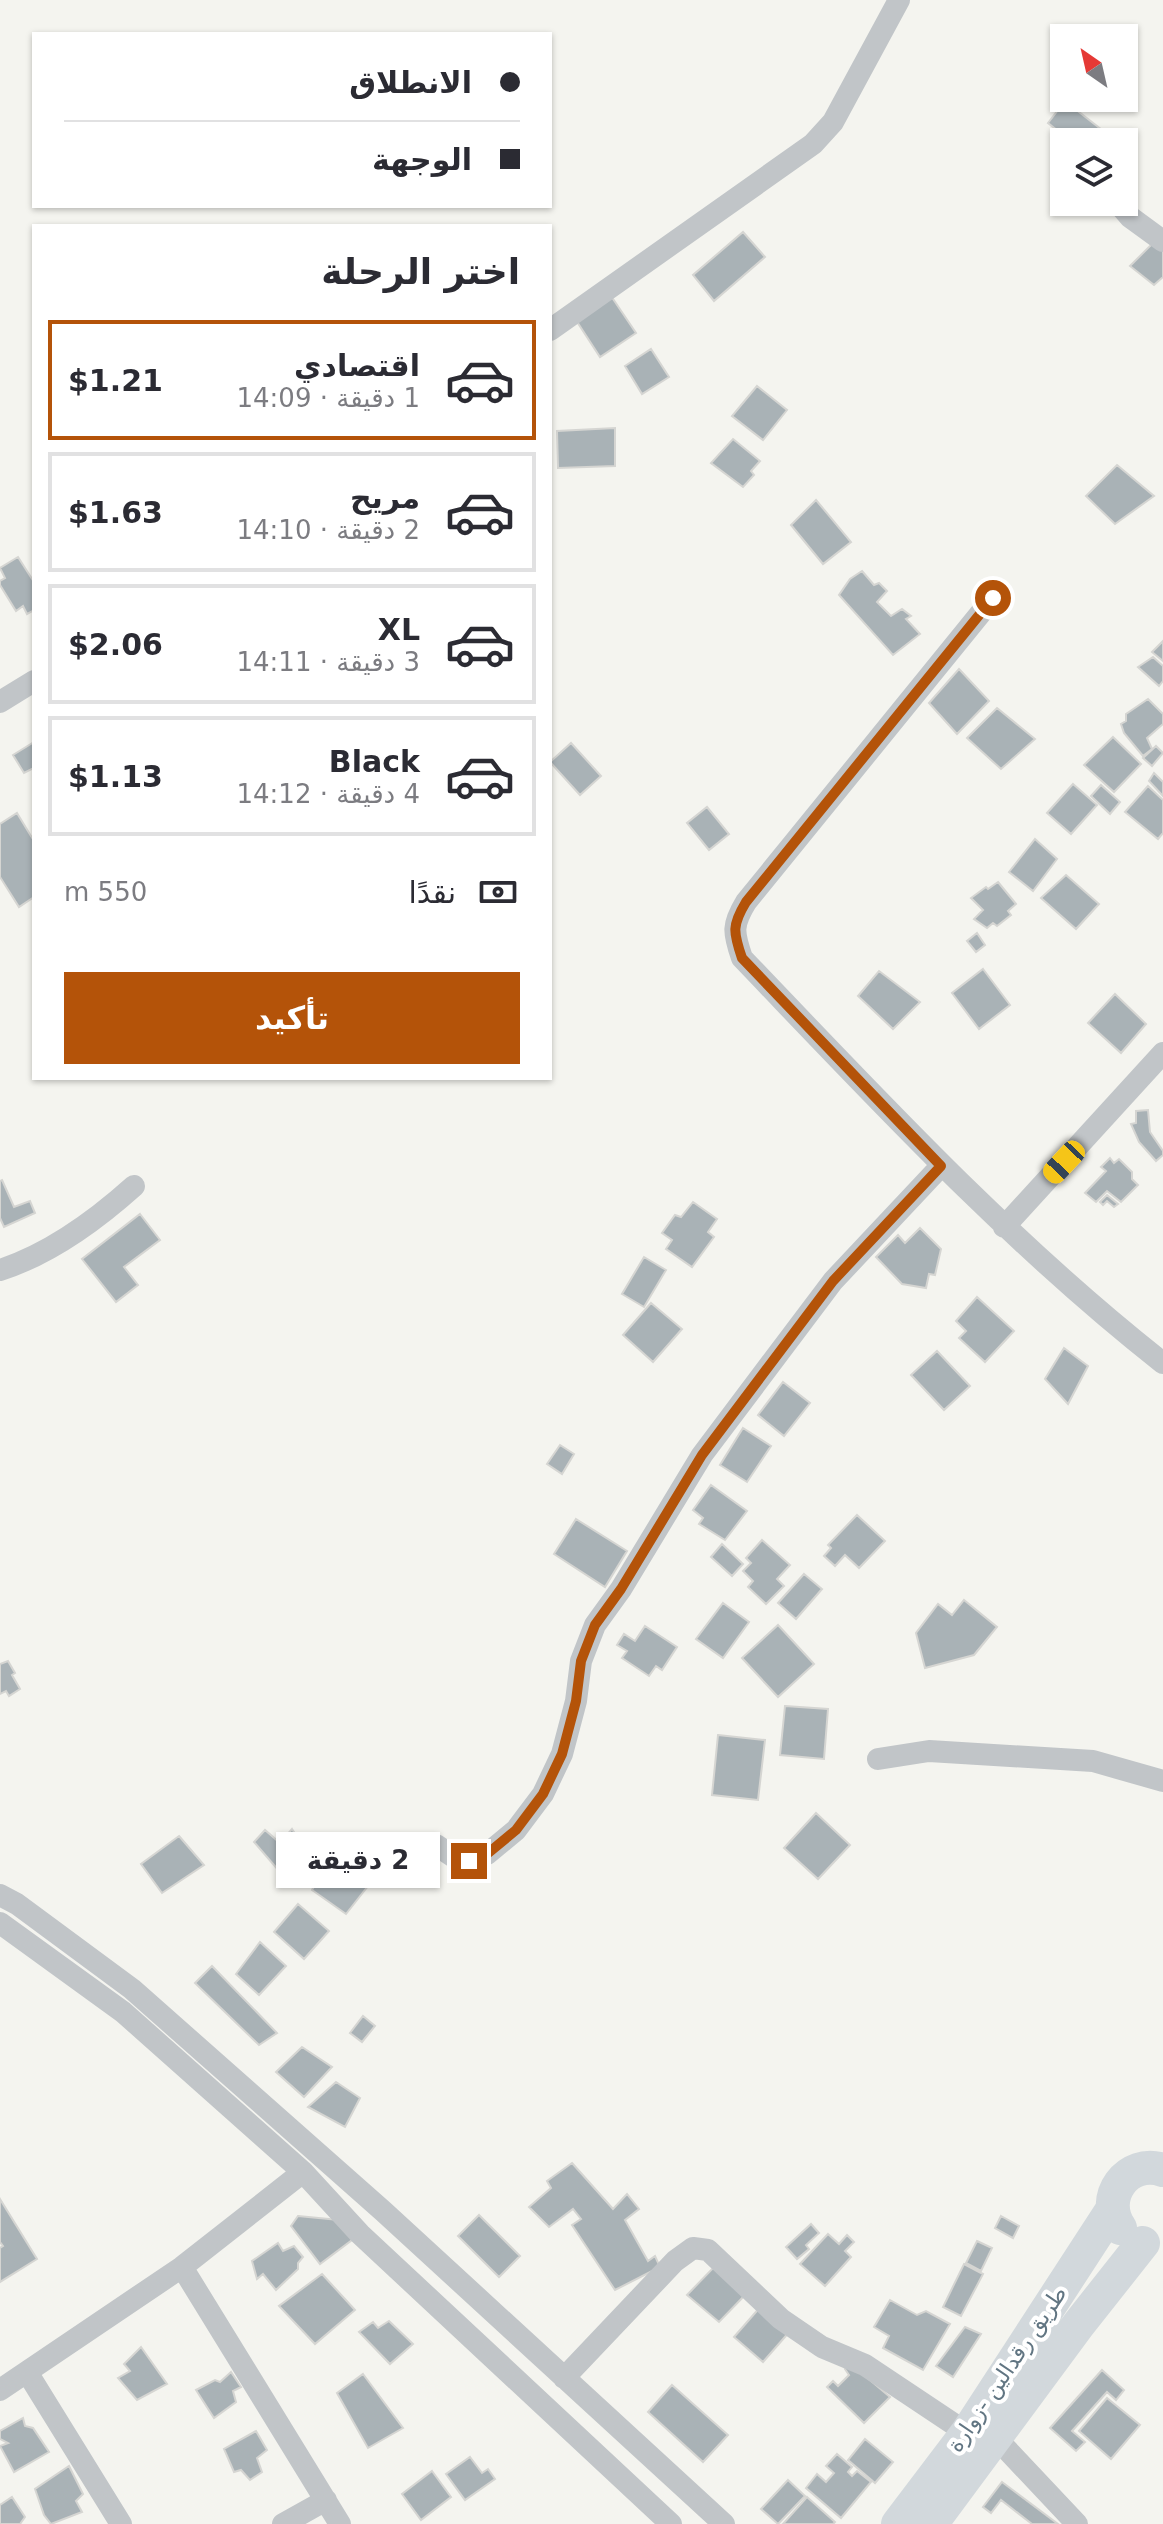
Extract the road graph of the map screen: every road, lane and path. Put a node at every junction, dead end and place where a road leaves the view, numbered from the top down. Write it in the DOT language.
graph roads {
  1 [pos="899,0"];
  2 [pos="1129,216"];
  3 [pos="1163,241"];
  4 [pos="552,329"];
  5 [pos="993,598"];
  6 [pos="32,682"];
  7 [pos="0,702"];
  8 [pos="1163,1053"];
  9 [pos="941,1166"];
  10 [pos="134,1186"];
  11 [pos="1004,1227"];
  12 [pos="0,1270"];
  13 [pos="1163,1363"];
  14 [pos="878,1759"];
  15 [pos="1163,1781"];
  16 [pos="436,1845"];
  17 [pos="0,1895"];
  18 [pos="0,1923"];
  19 [pos="1161,2165"];
  20 [pos="303,2172"];
  21 [pos="1112,2210"];
  22 [pos="1153,2242"];
  23 [pos="182,2267"];
  24 [pos="27,2372"];
  25 [pos="564,2378"];
  26 [pos="0,2390"];
  27 [pos="982,2436"];
  28 [pos="326,2500"];
  29 [pos="121,2524"];
  30 [pos="283,2524"];
  31 [pos="340,2524"];
  32 [pos="671,2524"];
  33 [pos="724,2524"];
  34 [pos="898,2524"];
  35 [pos="931,2524"];
  36 [pos="1077,2524"];
  1 -- 4 [label="street"];
  2 -- 3 [label="street"];
  5 -- 9 [label="street"];
  6 -- 7 [label="street"];
  8 -- 11 [label="street"];
  9 -- 11 [label="street"];
  9 -- 16 [label="street"];
  10 -- 12 [label="street"];
  11 -- 13 [label="street"];
  14 -- 15 [label="street"];
  17 -- 25 [label="street"];
  18 -- 20 [label="street"];
  19 -- 21 [label="main road, طريق رقدالين -زوارة"];
  20 -- 23 [label="street"];
  20 -- 32 [label="street"];
  21 -- 22 [label="main road"];
  21 -- 27 [label="main road, طريق رقدالين -زوارة"];
  22 -- 27 [label="main road, طريق رقدالين -زوارة"];
  23 -- 24 [label="street"];
  23 -- 28 [label="street"];
  24 -- 26 [label="street"];
  24 -- 29 [label="street"];
  25 -- 27 [label="street"];
  25 -- 33 [label="street"];
  27 -- 34 [label="main road, طريق رقدالين -زوارة"];
  27 -- 35 [label="main road, طريق رقدالين -زوارة"];
  27 -- 36 [label="street"];
  28 -- 30 [label="street"];
  28 -- 31 [label="street"];
}
